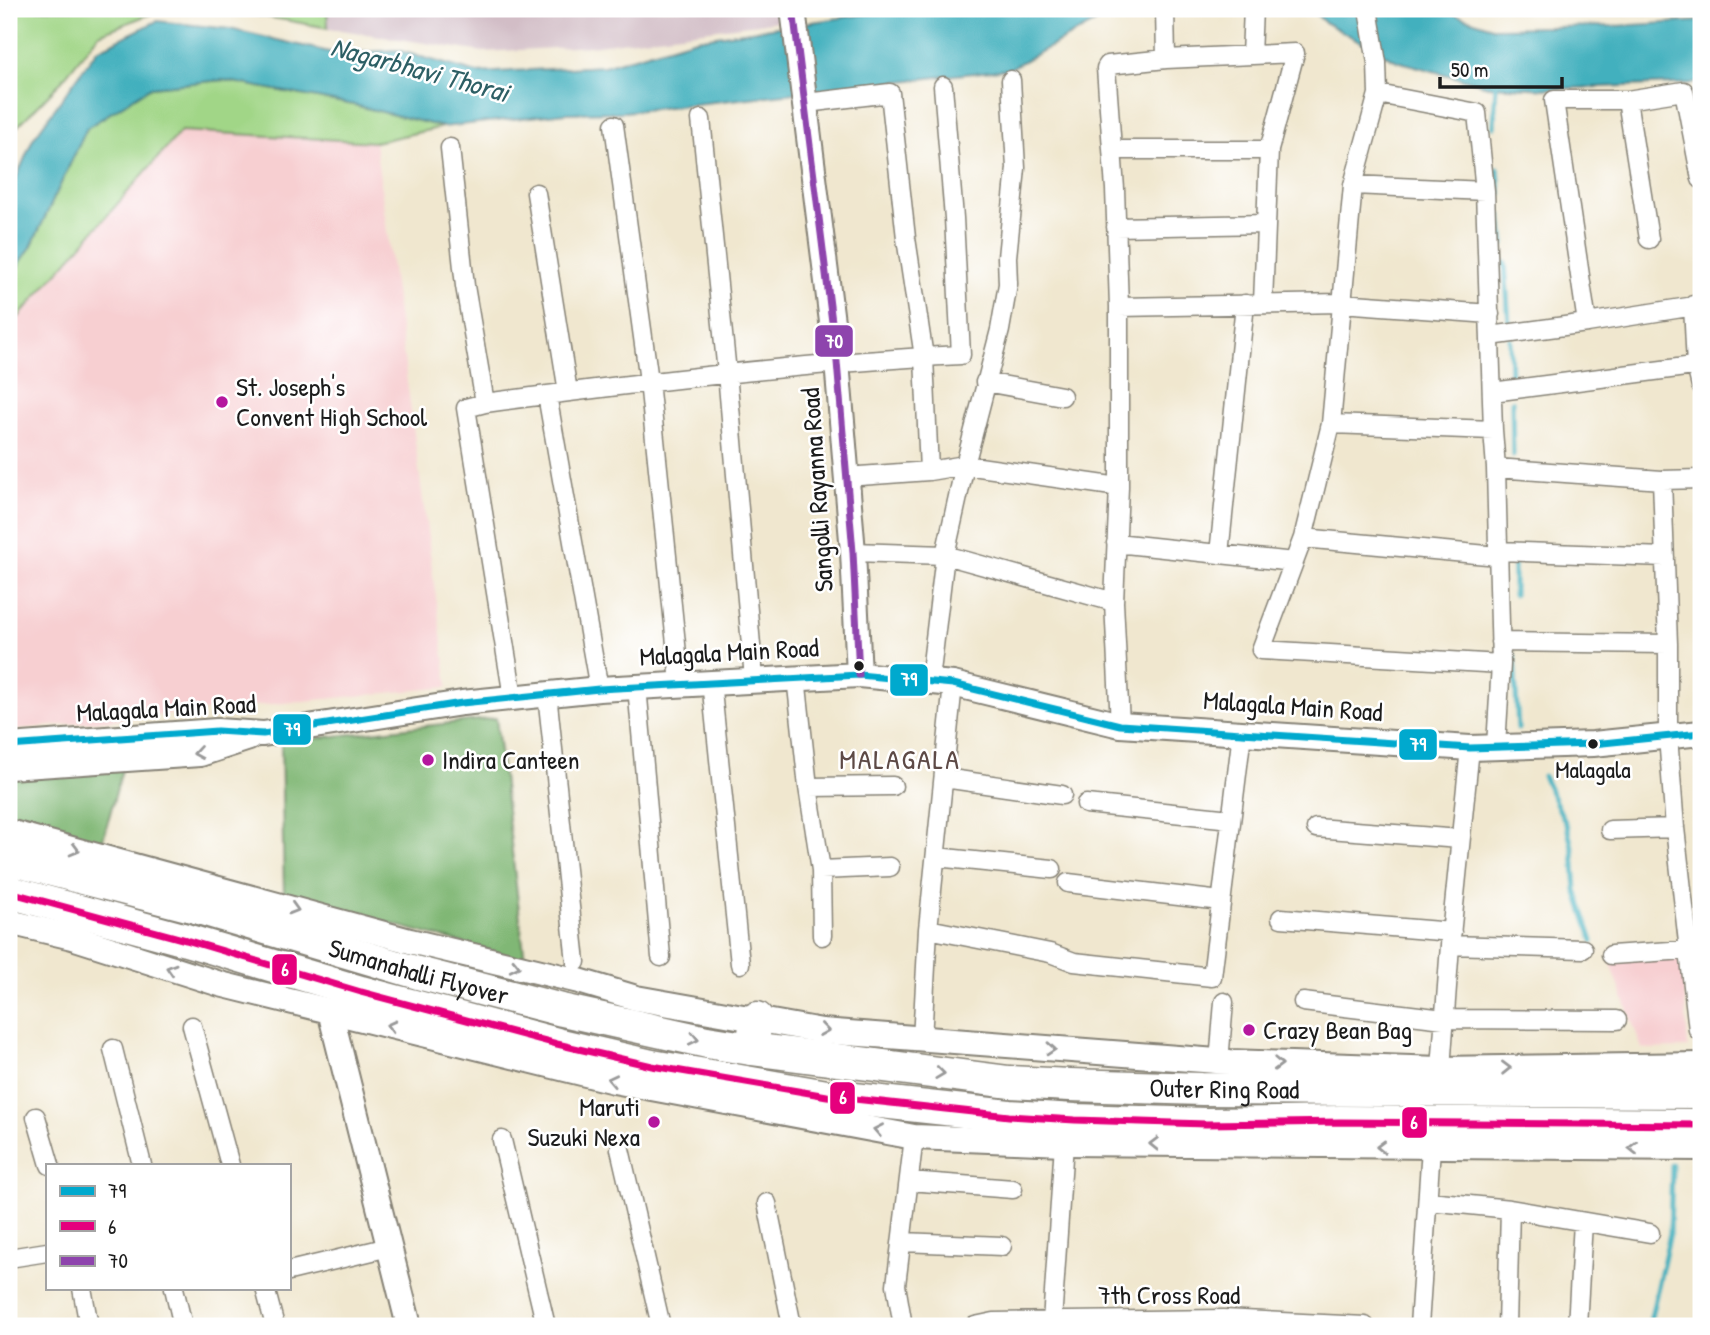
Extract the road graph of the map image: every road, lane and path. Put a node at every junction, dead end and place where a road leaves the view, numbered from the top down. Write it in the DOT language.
graph roads {
  1 [pos="1166,9"];
  2 [pos="1253,9"];
  3 [pos="1368,9"];
  4 [pos="794,14"];
  5 [pos="1251,55"];
  6 [pos="1166,59"];
  7 [pos="1011,80"];
  8 [pos="943,86"];
  9 [pos="1378,94"];
  10 [pos="805,99"];
  11 [pos="1627,100"];
  12 [pos="701,119"];
  13 [pos="614,125"];
  14 [pos="450,148"];
  15 [pos="1113,150"];
  16 [pos="1269,150"];
  17 [pos="1701,179"];
  18 [pos="1353,185"];
  19 [pos="1485,191"];
  20 [pos="536,193"];
  21 [pos="1266,224"];
  22 [pos="1116,227"];
  23 [pos="1649,239"];
  24 [pos="1342,303"];
  25 [pos="1254,304"];
  26 [pos="1697,305"];
  27 [pos="1119,307"];
  28 [pos="1490,314"];
  29 [pos="1587,323"];
  30 [pos="1490,336"];
  31 [pos="961,355"];
  32 [pos="924,357"];
  33 [pos="992,358"];
  34 [pos="837,362"];
  35 [pos="1698,366"];
  36 [pos="727,373"];
  37 [pos="649,381"];
  38 [pos="985,382"];
  39 [pos="1701,386"];
  40 [pos="568,392"];
  41 [pos="1492,392"];
  42 [pos="547,395"];
  43 [pos="1062,396"];
  44 [pos="485,403"];
  45 [pos="1331,424"];
  46 [pos="1493,430"];
  47 [pos="965,465"];
  48 [pos="1496,468"];
  49 [pos="929,471"];
  50 [pos="846,477"];
  51 [pos="1701,479"];
  52 [pos="1662,480"];
  53 [pos="1119,487"];
  54 [pos="1303,538"];
  55 [pos="1116,543"];
  56 [pos="853,552"];
  57 [pos="1498,553"];
  58 [pos="1219,554"];
  59 [pos="945,555"];
  60 [pos="1664,557"];
  61 [pos="1294,562"];
  62 [pos="1114,602"];
  63 [pos="1500,642"];
  64 [pos="1668,643"];
  65 [pos="1501,664"];
  66 [pos="859,675"];
  67 [pos="796,677"];
  68 [pos="754,679"];
  69 [pos="711,681"];
  70 [pos="941,682"];
  71 [pos="680,683"];
  72 [pos="637,686"];
  73 [pos="599,689"];
  74 [pos="547,694"];
  75 [pos="513,697"];
  76 [pos="1120,725"];
  77 [pos="1242,733"];
  78 [pos="1701,733"];
  79 [pos="263,734"];
  80 [pos="1668,736"];
  81 [pos="9,746"];
  82 [pos="1496,746"];
  83 [pos="1470,748"];
  84 [pos="9,767"];
  85 [pos="944,778"];
  86 [pos="893,786"];
  87 [pos="808,787"];
  88 [pos="1062,796"];
  89 [pos="1086,804"];
  90 [pos="1231,819"];
  91 [pos="1317,828"];
  92 [pos="1675,828"];
  93 [pos="1610,830"];
  94 [pos="9,832"];
  95 [pos="1460,839"];
  96 [pos="936,857"];
  97 [pos="9,859"];
  98 [pos="890,867"];
  99 [pos="1052,869"];
  100 [pos="821,870"];
  101 [pos="1068,883"];
  102 [pos="9,892"];
  103 [pos="1221,901"];
  104 [pos="1281,918"];
  105 [pos="9,922"];
  106 [pos="928,929"];
  107 [pos="821,936"];
  108 [pos="1451,939"];
  109 [pos="1583,949"];
  110 [pos="1695,950"];
  111 [pos="1611,955"];
  112 [pos="662,957"];
  113 [pos="576,962"];
  114 [pos="740,964"];
  115 [pos="1224,1002"];
  116 [pos="1303,1002"];
  117 [pos="330,1011"];
  118 [pos="757,1018"];
  119 [pos="1444,1019"];
  120 [pos="1617,1020"];
  121 [pos="192,1026"];
  122 [pos="1698,1030"];
  123 [pos="922,1040"];
  124 [pos="113,1049"];
  125 [pos="751,1049"];
  126 [pos="1219,1062"];
  127 [pos="1701,1065"];
  128 [pos="1441,1069"];
  129 [pos="706,1086"];
  130 [pos="1701,1091"];
  131 [pos="36,1117"];
  132 [pos="1701,1125"];
  133 [pos="915,1136"];
  134 [pos="502,1140"];
  135 [pos="1064,1143"];
  136 [pos="1432,1147"];
  137 [pos="1701,1148"];
  138 [pos="620,1149"];
  139 [pos="50,1164"];
  140 [pos="142,1164"];
  141 [pos="230,1164"];
  142 [pos="909,1181"];
  143 [pos="1013,1189"];
  144 [pos="1429,1201"];
  145 [pos="767,1203"];
  146 [pos="1510,1209"];
  147 [pos="1583,1222"];
  148 [pos="1650,1233"];
  149 [pos="902,1242"];
  150 [pos="1002,1246"];
  151 [pos="389,1247"];
  152 [pos="46,1252"];
  153 [pos="9,1258"];
  154 [pos="290,1270"];
  155 [pos="82,1290"];
  156 [pos="174,1290"];
  157 [pos="266,1290"];
  158 [pos="1052,1322"];
  159 [pos="1222,1322"];
  160 [pos="89,1326"];
  161 [pos="183,1326"];
  162 [pos="275,1326"];
  163 [pos="409,1326"];
  164 [pos="546,1326"];
  165 [pos="661,1326"];
  166 [pos="792,1326"];
  167 [pos="903,1326"];
  168 [pos="975,1326"];
  169 [pos="1365,1326"];
  170 [pos="1419,1326"];
  171 [pos="1507,1326"];
  172 [pos="1577,1326"];
  1 -- 6 [label="street"];
  2 -- 5 [label="street"];
  3 -- 9 [label="street"];
  4 -- 10 [label="street, Sangolli Rayanna Road"];
  5 -- 6 [label="street"];
  5 -- 16 [label="street"];
  6 -- 15 [label="street"];
  7 -- 33 [label="street"];
  8 -- 31 [label="street"];
  9 -- 18 [label="street"];
  9 -- 19 [label="street"];
  10 -- 32 [label="street"];
  10 -- 34 [label="street, Sangolli Rayanna Road"];
  11 -- 17 [label="street"];
  11 -- 23 [label="street"];
  11 -- 29 [label="street"];
  12 -- 36 [label="street"];
  13 -- 37 [label="street"];
  14 -- 44 [label="street"];
  15 -- 16 [label="street"];
  15 -- 22 [label="street"];
  16 -- 21 [label="street"];
  18 -- 19 [label="street"];
  18 -- 24 [label="street"];
  19 -- 28 [label="street"];
  20 -- 40 [label="street"];
  21 -- 22 [label="street"];
  21 -- 25 [label="street"];
  22 -- 27 [label="street"];
  24 -- 25 [label="street"];
  24 -- 28 [label="street"];
  24 -- 45 [label="street"];
  25 -- 27 [label="street"];
  25 -- 58 [label="street"];
  26 -- 29 [label="street"];
  26 -- 35 [label="street"];
  27 -- 53 [label="street"];
  28 -- 30 [label="street"];
  29 -- 30 [label="street"];
  30 -- 41 [label="street"];
  31 -- 32 [label="street"];
  31 -- 33 [label="street"];
  32 -- 34 [label="street"];
  32 -- 49 [label="street"];
  33 -- 38 [label="street"];
  34 -- 36 [label="street"];
  34 -- 50 [label="street, Sangolli Rayanna Road"];
  35 -- 39 [label="street"];
  35 -- 41 [label="street"];
  36 -- 37 [label="street"];
  36 -- 68 [label="street"];
  37 -- 40 [label="street"];
  37 -- 71 [label="street"];
  38 -- 43 [label="street"];
  38 -- 47 [label="street"];
  40 -- 42 [label="street"];
  41 -- 46 [label="street"];
  42 -- 44 [label="street"];
  42 -- 73 [label="street"];
  44 -- 75 [label="street"];
  45 -- 46 [label="street"];
  45 -- 54 [label="street"];
  46 -- 48 [label="street"];
  47 -- 49 [label="street"];
  47 -- 53 [label="street"];
  47 -- 59 [label="street"];
  48 -- 52 [label="street"];
  48 -- 57 [label="street"];
  49 -- 50 [label="street"];
  50 -- 56 [label="street, Sangolli Rayanna Road"];
  51 -- 52 [label="street"];
  52 -- 60 [label="street"];
  53 -- 55 [label="street"];
  54 -- 57 [label="street"];
  54 -- 61 [label="street"];
  55 -- 58 [label="street"];
  55 -- 62 [label="street"];
  56 -- 59 [label="street"];
  56 -- 66 [label="street, Sangolli Rayanna Road"];
  57 -- 60 [label="street"];
  57 -- 63 [label="street"];
  58 -- 61 [label="street"];
  59 -- 62 [label="street"];
  59 -- 70 [label="street"];
  60 -- 64 [label="street"];
  61 -- 65 [label="street"];
  62 -- 76 [label="street"];
  63 -- 64 [label="street"];
  63 -- 65 [label="street"];
  64 -- 80 [label="street"];
  65 -- 82 [label="street"];
  66 -- 67 [label="street, Malagala Main Road"];
  66 -- 70 [label="street, Malagala Main Road"];
  67 -- 68 [label="street, Malagala Main Road"];
  67 -- 87 [label="street"];
  68 -- 69 [label="street, Malagala Main Road"];
  69 -- 71 [label="street, Malagala Main Road"];
  69 -- 114 [label="street"];
  70 -- 76 [label="street, Malagala Main Road"];
  70 -- 85 [label="street"];
  71 -- 72 [label="street, Malagala Main Road"];
  72 -- 73 [label="street, Malagala Main Road"];
  72 -- 112 [label="street"];
  73 -- 74 [label="street, Malagala Main Road"];
  74 -- 75 [label="street, Malagala Main Road"];
  74 -- 113 [label="street"];
  75 -- 79 [label="street, Malagala Main Road"];
  76 -- 77 [label="street, Malagala Main Road"];
  77 -- 83 [label="street, Malagala Main Road"];
  77 -- 90 [label="street"];
  78 -- 80 [label="street, Malagala Main Road"];
  79 -- 81 [label="street, Malagala Main Road"];
  79 -- 84 [label="street, one-way"];
  80 -- 82 [label="street, Malagala Main Road"];
  80 -- 92 [label="street"];
  82 -- 83 [label="street, Malagala Main Road"];
  83 -- 95 [label="street"];
  85 -- 88 [label="street"];
  85 -- 96 [label="street"];
  86 -- 87 [label="street"];
  87 -- 100 [label="street"];
  89 -- 90 [label="street"];
  90 -- 103 [label="street"];
  91 -- 95 [label="street"];
  92 -- 93 [label="street"];
  92 -- 110 [label="street"];
  94 -- 118 [label="street, one-way"];
  95 -- 108 [label="street"];
  96 -- 99 [label="street"];
  96 -- 106 [label="street"];
  97 -- 125 [label="highway, Sumanahalli Flyover, one-way"];
  98 -- 100 [label="street"];
  100 -- 107 [label="street"];
  101 -- 103 [label="street"];
  102 -- 129 [label="highway, Sumanahalli Flyover"];
  103 -- 106 [label="street"];
  104 -- 108 [label="street"];
  117 -- 105 [label="street, one-way"];
  106 -- 123 [label="street"];
  108 -- 109 [label="street"];
  108 -- 119 [label="street"];
  110 -- 111 [label="street"];
  110 -- 122 [label="street"];
  115 -- 126 [label="street"];
  116 -- 119 [label="street"];
  129 -- 117 [label="street, one-way"];
  117 -- 151 [label="street"];
  118 -- 123 [label="street, one-way"];
  118 -- 125 [label="highway"];
  119 -- 120 [label="street"];
  119 -- 128 [label="street"];
  121 -- 141 [label="street"];
  123 -- 126 [label="street, one-way"];
  124 -- 140 [label="street"];
  125 -- 130 [label="highway, Outer Ring Road, one-way"];
  126 -- 128 [label="street, one-way"];
  128 -- 127 [label="street, one-way"];
  129 -- 132 [label="highway, Outer Ring Road"];
  133 -- 129 [label="street, one-way"];
  131 -- 139 [label="street"];
  133 -- 135 [label="street"];
  133 -- 142 [label="street"];
  134 -- 164 [label="street"];
  136 -- 135 [label="street, one-way"];
  135 -- 158 [label="street"];
  137 -- 136 [label="street, one-way"];
  136 -- 144 [label="street"];
  138 -- 165 [label="street"];
  142 -- 143 [label="street"];
  142 -- 149 [label="street"];
  144 -- 146 [label="street"];
  144 -- 170 [label="street"];
  145 -- 166 [label="street"];
  146 -- 147 [label="street"];
  146 -- 171 [label="street"];
  147 -- 148 [label="street"];
  147 -- 172 [label="street"];
  149 -- 150 [label="street"];
  149 -- 167 [label="street"];
  151 -- 154 [label="street"];
  151 -- 163 [label="street"];
  152 -- 153 [label="street"];
  155 -- 160 [label="street"];
  156 -- 161 [label="street"];
  157 -- 162 [label="street"];
  158 -- 159 [label="street, 7th Cross Road"];
  158 -- 168 [label="street, 7th Cross Road"];
  159 -- 169 [label="street, 7th Cross Road"];
}
